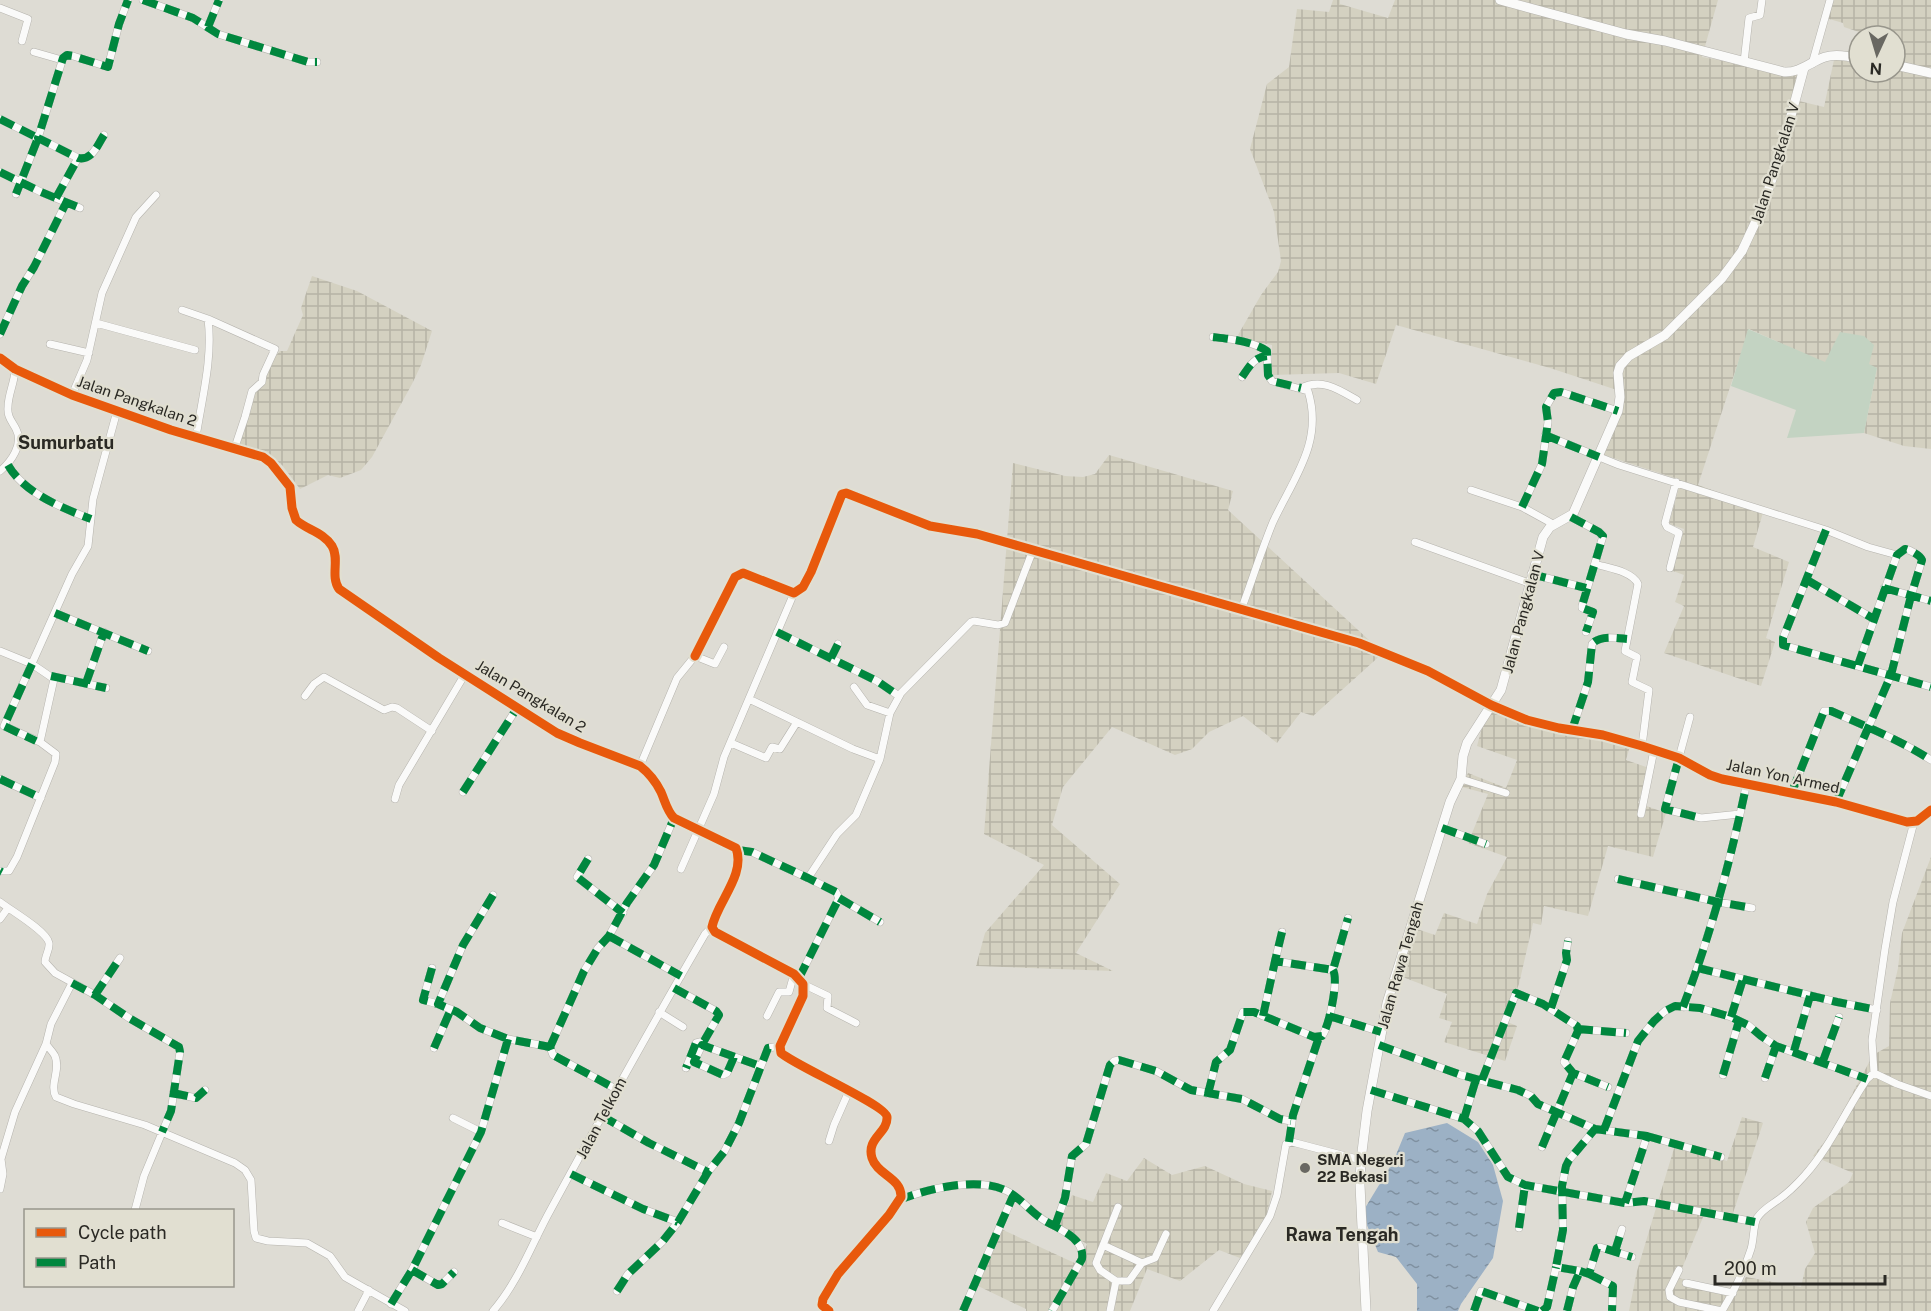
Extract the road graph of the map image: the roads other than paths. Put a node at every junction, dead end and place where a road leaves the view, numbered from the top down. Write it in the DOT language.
graph roads {
  1 [pos="128,0"];
  2 [pos="143,0"];
  3 [pos="219,0"];
  4 [pos="1500,0"];
  5 [pos="1762,0"];
  6 [pos="1830,0"];
  7 [pos="0,8"];
  8 [pos="208,27"];
  9 [pos="22,41"];
  10 [pos="34,52"];
  11 [pos="1847,56"];
  12 [pos="62,60"];
  13 [pos="317,62"];
  14 [pos="1744,62"];
  15 [pos="1808,66"];
  16 [pos="1907,68"];
  17 [pos="1931,73"];
  18 [pos="0,119"];
  19 [pos="104,135"];
  20 [pos="38,138"];
  21 [pos="78,158"];
  22 [pos="0,172"];
  23 [pos="21,183"];
  24 [pos="16,194"];
  25 [pos="156,195"];
  26 [pos="56,198"];
  27 [pos="66,203"];
  28 [pos="80,208"];
  29 [pos="182,310"];
  30 [pos="208,319"];
  31 [pos="96,323"];
  32 [pos="0,334"];
  33 [pos="1217,337"];
  34 [pos="50,344"];
  35 [pos="195,350"];
  36 [pos="89,353"];
  37 [pos="1267,356"];
  38 [pos="0,358"];
  39 [pos="15,369"];
  40 [pos="1242,377"];
  41 [pos="1301,388"];
  42 [pos="72,395"];
  43 [pos="1357,400"];
  44 [pos="117,411"];
  45 [pos="1618,411"];
  46 [pos="1545,435"];
  47 [pos="196,437"];
  48 [pos="234,447"];
  49 [pos="1599,457"];
  50 [pos="8,465"];
  51 [pos="0,471"];
  52 [pos="1676,482"];
  53 [pos="1471,490"];
  54 [pos="1522,507"];
  55 [pos="1571,517"];
  56 [pos="91,519"];
  57 [pos="1553,524"];
  58 [pos="1826,530"];
  59 [pos="1414,542"];
  60 [pos="1033,550"];
  61 [pos="1897,555"];
  62 [pos="1921,558"];
  63 [pos="1931,558"];
  64 [pos="1595,564"];
  65 [pos="1670,568"];
  66 [pos="1530,578"];
  67 [pos="1807,580"];
  68 [pos="1586,588"];
  69 [pos="1884,588"];
  70 [pos="794,592"];
  71 [pos="1911,596"];
  72 [pos="1931,601"];
  73 [pos="1241,610"];
  74 [pos="55,613"];
  75 [pos="1874,619"];
  76 [pos="104,632"];
  77 [pos="777,632"];
  78 [pos="1586,632"];
  79 [pos="1627,639"];
  80 [pos="838,644"];
  81 [pos="724,647"];
  82 [pos="0,651"];
  83 [pos="148,651"];
  84 [pos="695,656"];
  85 [pos="831,658"];
  86 [pos="32,664"];
  87 [pos="1858,665"];
  88 [pos="465,674"];
  89 [pos="1891,675"];
  90 [pos="51,676"];
  91 [pos="86,683"];
  92 [pos="854,687"];
  93 [pos="1931,687"];
  94 [pos="106,688"];
  95 [pos="896,694"];
  96 [pos="305,696"];
  97 [pos="749,699"];
  98 [pos="1491,705"];
  99 [pos="517,708"];
  100 [pos="890,713"];
  101 [pos="1690,717"];
  102 [pos="797,722"];
  103 [pos="2,725"];
  104 [pos="1869,727"];
  105 [pos="1572,730"];
  106 [pos="432,731"];
  107 [pos="40,742"];
  108 [pos="731,743"];
  109 [pos="1642,746"];
  110 [pos="1654,750"];
  111 [pos="1679,758"];
  112 [pos="880,759"];
  113 [pos="1931,760"];
  114 [pos="640,766"];
  115 [pos="1461,779"];
  116 [pos="0,780"];
  117 [pos="1747,782"];
  118 [pos="463,792"];
  119 [pos="1792,792"];
  120 [pos="1506,793"];
  121 [pos="41,798"];
  122 [pos="394,799"];
  123 [pos="1836,802"];
  124 [pos="1931,810"];
  125 [pos="1641,814"];
  126 [pos="1740,814"];
  127 [pos="674,818"];
  128 [pos="1914,822"];
  129 [pos="1442,828"];
  130 [pos="699,830"];
  131 [pos="1486,844"];
  132 [pos="738,850"];
  133 [pos="588,859"];
  134 [pos="681,869"];
  135 [pos="1,873"];
  136 [pos="808,878"];
  137 [pos="1618,879"];
  138 [pos="492,895"];
  139 [pos="839,898"];
  140 [pos="0,902"];
  141 [pos="1718,902"];
  142 [pos="8,908"];
  143 [pos="1752,908"];
  144 [pos="623,913"];
  145 [pos="1348,918"];
  146 [pos="0,919"];
  147 [pos="880,922"];
  148 [pos="712,927"];
  149 [pos="1282,932"];
  150 [pos="609,936"];
  151 [pos="1568,941"];
  152 [pos="120,958"];
  153 [pos="1275,961"];
  154 [pos="432,968"];
  155 [pos="1698,968"];
  156 [pos="1333,970"];
  157 [pos="681,976"];
  158 [pos="1743,979"];
  159 [pos="799,980"];
  160 [pos="72,983"];
  161 [pos="674,988"];
  162 [pos="95,995"];
  163 [pos="1810,996"];
  164 [pos="438,1004"];
  165 [pos="1683,1007"];
  166 [pos="1551,1008"];
  167 [pos="451,1010"];
  168 [pos="1877,1010"];
  169 [pos="659,1012"];
  170 [pos="767,1016"];
  171 [pos="1263,1016"];
  172 [pos="1329,1016"];
  173 [pos="1731,1017"];
  174 [pos="1839,1017"];
  175 [pos="1739,1021"];
  176 [pos="856,1023"];
  177 [pos="683,1027"];
  178 [pos="1578,1029"];
  179 [pos="1381,1032"];
  180 [pos="1626,1033"];
  181 [pos="1319,1037"];
  182 [pos="508,1039"];
  183 [pos="46,1044"];
  184 [pos="1378,1045"];
  185 [pos="780,1046"];
  186 [pos="1776,1046"];
  187 [pos="550,1047"];
  188 [pos="434,1048"];
  189 [pos="1794,1051"];
  190 [pos="734,1057"];
  191 [pos="1823,1061"];
  192 [pos="760,1066"];
  193 [pos="686,1068"];
  194 [pos="1573,1073"];
  195 [pos="1874,1073"];
  196 [pos="1723,1075"];
  197 [pos="1765,1078"];
  198 [pos="1867,1078"];
  199 [pos="1479,1079"];
  200 [pos="1608,1087"];
  201 [pos="616,1089"];
  202 [pos="205,1090"];
  203 [pos="1371,1090"];
  204 [pos="849,1091"];
  205 [pos="173,1093"];
  206 [pos="1208,1094"];
  207 [pos="1931,1096"];
  208 [pos="1557,1112"];
  209 [pos="602,1116"];
  210 [pos="453,1118"];
  211 [pos="1464,1119"];
  212 [pos="1291,1121"];
  213 [pos="1595,1130"];
  214 [pos="1604,1130"];
  215 [pos="162,1132"];
  216 [pos="481,1132"];
  217 [pos="1647,1136"];
  218 [pos="829,1141"];
  219 [pos="1289,1142"];
  220 [pos="1542,1147"];
  221 [pos="1721,1157"];
  222 [pos="1361,1160"];
  223 [pos="708,1172"];
  224 [pos="571,1174"];
  225 [pos="1525,1185"];
  226 [pos="0,1189"];
  227 [pos="1562,1191"];
  228 [pos="1013,1196"];
  229 [pos="899,1200"];
  230 [pos="1625,1203"];
  231 [pos="1118,1207"];
  232 [pos="135,1209"];
  233 [pos="502,1222"];
  234 [pos="678,1222"];
  235 [pos="1755,1222"];
  236 [pos="1055,1226"];
  237 [pos="1519,1228"];
  238 [pos="1622,1229"];
  239 [pos="1166,1234"];
  240 [pos="537,1237"];
  241 [pos="1103,1245"];
  242 [pos="1615,1251"];
  243 [pos="1632,1257"];
  244 [pos="1142,1263"];
  245 [pos="1556,1267"];
  246 [pos="412,1270"];
  247 [pos="1679,1270"];
  248 [pos="1580,1271"];
  249 [pos="454,1272"];
  250 [pos="1589,1274"];
  251 [pos="1116,1281"];
  252 [pos="1686,1283"];
  253 [pos="369,1290"];
  254 [pos="617,1291"];
  255 [pos="1733,1293"];
  256 [pos="391,1304"];
  257 [pos="1519,1309"];
  258 [pos="358,1311"];
  259 [pos="405,1311"];
  260 [pos="493,1311"];
  261 [pos="829,1311"];
  262 [pos="963,1311"];
  263 [pos="1052,1311"];
  264 [pos="1110,1311"];
  265 [pos="1213,1311"];
  266 [pos="1366,1311"];
  267 [pos="1474,1311"];
  268 [pos="1540,1311"];
  269 [pos="1567,1311"];
  270 [pos="1612,1311"];
  271 [pos="1722,1311"];
  1 -- 12 [label="street"];
  2 -- 8 [label="street"];
  3 -- 8 [label="street"];
  4 -- 14 [label="street"];
  5 -- 14 [label="street"];
  6 -- 15 [label="street"];
  7 -- 9 [label="street"];
  8 -- 13 [label="street"];
  10 -- 12 [label="street"];
  11 -- 15 [label="street"];
  12 -- 20 [label="street"];
  14 -- 15 [label="street"];
  15 -- 45 [label="street, Jalan Pangkalan V"];
  16 -- 17 [label="street"];
  18 -- 20 [label="street"];
  19 -- 21 [label="street"];
  20 -- 21 [label="street"];
  20 -- 23 [label="street"];
  21 -- 26 [label="street"];
  22 -- 23 [label="street"];
  23 -- 24 [label="street"];
  23 -- 26 [label="street"];
  25 -- 31 [label="street"];
  26 -- 27 [label="street"];
  27 -- 28 [label="street"];
  27 -- 32 [label="street"];
  29 -- 30 [label="street"];
  30 -- 47 [label="street"];
  30 -- 48 [label="street"];
  31 -- 35 [label="street"];
  31 -- 36 [label="street"];
  33 -- 37 [label="street"];
  34 -- 36 [label="street"];
  36 -- 42 [label="street"];
  37 -- 40 [label="street"];
  37 -- 41 [label="street"];
  38 -- 39 [label="street, Jalan Pangkalan 2"];
  39 -- 42 [label="street, Jalan Pangkalan 2"];
  39 -- 50 [label="street"];
  41 -- 43 [label="street"];
  41 -- 73 [label="street"];
  42 -- 44 [label="street, Jalan Pangkalan 2"];
  44 -- 47 [label="street, Jalan Pangkalan 2"];
  44 -- 56 [label="street"];
  45 -- 46 [label="street"];
  45 -- 49 [label="street, Jalan Pangkalan V"];
  46 -- 49 [label="street"];
  46 -- 54 [label="street"];
  47 -- 48 [label="street, Jalan Pangkalan 2"];
  48 -- 88 [label="street, Jalan Pangkalan 2"];
  49 -- 52 [label="street"];
  49 -- 55 [label="street, Jalan Pangkalan V"];
  50 -- 51 [label="street"];
  50 -- 56 [label="street"];
  52 -- 58 [label="street"];
  52 -- 65 [label="street"];
  53 -- 54 [label="street"];
  54 -- 57 [label="street"];
  55 -- 57 [label="street"];
  55 -- 64 [label="street"];
  56 -- 74 [label="street"];
  57 -- 66 [label="street, Jalan Pangkalan V"];
  58 -- 61 [label="street"];
  58 -- 67 [label="street"];
  59 -- 66 [label="street"];
  60 -- 70 [label="street, Jalan Yon Armed"];
  60 -- 73 [label="street, Jalan Yon Armed"];
  60 -- 100 [label="street"];
  61 -- 62 [label="street"];
  61 -- 69 [label="street"];
  62 -- 63 [label="street"];
  62 -- 71 [label="street"];
  64 -- 68 [label="street"];
  64 -- 79 [label="street"];
  66 -- 68 [label="street"];
  66 -- 98 [label="street, Jalan Pangkalan V"];
  67 -- 75 [label="street"];
  67 -- 87 [label="street"];
  68 -- 78 [label="street"];
  69 -- 71 [label="street"];
  69 -- 75 [label="street"];
  70 -- 77 [label="street"];
  70 -- 84 [label="street"];
  71 -- 72 [label="street"];
  71 -- 89 [label="street"];
  73 -- 98 [label="street, Jalan Yon Armed"];
  74 -- 76 [label="street"];
  74 -- 86 [label="street"];
  75 -- 87 [label="street"];
  76 -- 83 [label="street"];
  76 -- 91 [label="street"];
  77 -- 85 [label="street"];
  77 -- 97 [label="street"];
  79 -- 105 [label="street"];
  79 -- 109 [label="street"];
  80 -- 85 [label="street"];
  81 -- 84 [label="street"];
  82 -- 86 [label="street"];
  84 -- 114 [label="street"];
  85 -- 95 [label="street"];
  86 -- 90 [label="street"];
  86 -- 103 [label="street"];
  87 -- 89 [label="street"];
  88 -- 99 [label="street, Jalan Pangkalan 2"];
  88 -- 106 [label="street"];
  89 -- 93 [label="street"];
  89 -- 104 [label="street"];
  90 -- 91 [label="street"];
  90 -- 107 [label="street"];
  91 -- 94 [label="street"];
  92 -- 100 [label="street"];
  96 -- 106 [label="street"];
  97 -- 102 [label="street"];
  97 -- 108 [label="street"];
  98 -- 105 [label="street, Jalan Yon Armed"];
  98 -- 115 [label="street, Jalan Rawa Tengah"];
  99 -- 114 [label="street, Jalan Pangkalan 2"];
  99 -- 118 [label="street"];
  100 -- 112 [label="street"];
  101 -- 111 [label="street"];
  102 -- 108 [label="street"];
  102 -- 112 [label="street"];
  103 -- 107 [label="street"];
  104 -- 113 [label="street"];
  104 -- 119 [label="street"];
  104 -- 123 [label="street"];
  105 -- 109 [label="street, Jalan Yon Armed"];
  106 -- 122 [label="street"];
  107 -- 121 [label="street"];
  108 -- 130 [label="street"];
  109 -- 110 [label="street, Jalan Yon Armed"];
  110 -- 111 [label="street, Jalan Yon Armed"];
  110 -- 125 [label="street"];
  111 -- 117 [label="street, Jalan Yon Armed"];
  111 -- 126 [label="street"];
  112 -- 136 [label="street"];
  114 -- 127 [label="street, Jalan Pangkalan 2"];
  115 -- 120 [label="street"];
  115 -- 129 [label="street, Jalan Rawa Tengah"];
  116 -- 121 [label="street"];
  117 -- 119 [label="street, Jalan Yon Armed"];
  117 -- 126 [label="street"];
  119 -- 123 [label="street, Jalan Yon Armed"];
  121 -- 135 [label="street"];
  123 -- 128 [label="street, Jalan Yon Armed"];
  124 -- 128 [label="street"];
  126 -- 141 [label="street"];
  127 -- 130 [label="street"];
  127 -- 144 [label="street"];
  128 -- 168 [label="street"];
  129 -- 131 [label="street"];
  129 -- 179 [label="street, Jalan Rawa Tengah"];
  130 -- 132 [label="street"];
  130 -- 134 [label="street"];
  132 -- 136 [label="street"];
  132 -- 148 [label="street"];
  133 -- 144 [label="street"];
  136 -- 139 [label="street"];
  137 -- 141 [label="street"];
  138 -- 164 [label="street"];
  139 -- 147 [label="street"];
  139 -- 159 [label="street"];
  140 -- 142 [label="street"];
  141 -- 143 [label="street"];
  141 -- 155 [label="street"];
  142 -- 146 [label="street"];
  142 -- 160 [label="street"];
  144 -- 150 [label="street"];
  145 -- 156 [label="street"];
  148 -- 157 [label="street, Jalan Telkom"];
  148 -- 159 [label="street"];
  149 -- 153 [label="street"];
  150 -- 157 [label="street"];
  150 -- 187 [label="street"];
  151 -- 166 [label="street"];
  152 -- 162 [label="street"];
  153 -- 156 [label="street"];
  153 -- 171 [label="street"];
  154 -- 164 [label="street"];
  155 -- 158 [label="street"];
  155 -- 165 [label="street"];
  156 -- 172 [label="street"];
  157 -- 161 [label="street, Jalan Telkom"];
  158 -- 163 [label="street"];
  158 -- 173 [label="street"];
  159 -- 170 [label="street"];
  159 -- 176 [label="street"];
  159 -- 185 [label="street"];
  160 -- 162 [label="street"];
  160 -- 183 [label="street"];
  161 -- 169 [label="street, Jalan Telkom"];
  161 -- 193 [label="street"];
  162 -- 205 [label="street"];
  163 -- 168 [label="street"];
  163 -- 189 [label="street"];
  164 -- 167 [label="street"];
  165 -- 173 [label="street"];
  165 -- 214 [label="street"];
  166 -- 178 [label="street"];
  166 -- 199 [label="street"];
  167 -- 182 [label="street"];
  167 -- 188 [label="street"];
  168 -- 195 [label="street"];
  169 -- 177 [label="street"];
  169 -- 201 [label="street, Jalan Telkom"];
  171 -- 181 [label="street"];
  171 -- 206 [label="street"];
  172 -- 179 [label="street"];
  172 -- 181 [label="street"];
  173 -- 175 [label="street"];
  174 -- 191 [label="street"];
  175 -- 186 [label="street"];
  175 -- 196 [label="street"];
  178 -- 180 [label="street"];
  178 -- 194 [label="street"];
  179 -- 184 [label="street, Jalan Rawa Tengah"];
  181 -- 212 [label="street"];
  182 -- 187 [label="street"];
  182 -- 216 [label="street"];
  183 -- 215 [label="street"];
  183 -- 226 [label="street"];
  184 -- 199 [label="street"];
  184 -- 203 [label="street, Jalan Rawa Tengah"];
  185 -- 192 [label="street"];
  185 -- 204 [label="street"];
  186 -- 189 [label="street"];
  186 -- 197 [label="street"];
  187 -- 201 [label="street"];
  189 -- 191 [label="street"];
  190 -- 190 [label="street"];
  190 -- 192 [label="street"];
  191 -- 198 [label="street"];
  192 -- 223 [label="street"];
  194 -- 200 [label="street"];
  194 -- 208 [label="street"];
  195 -- 198 [label="street"];
  195 -- 207 [label="street"];
  198 -- 235 [label="street"];
  199 -- 208 [label="street"];
  199 -- 211 [label="street"];
  201 -- 209 [label="street, Jalan Telkom"];
  202 -- 205 [label="street"];
  203 -- 211 [label="street"];
  203 -- 222 [label="street, Jalan Rawa Tengah"];
  204 -- 218 [label="street"];
  204 -- 229 [label="street"];
  205 -- 215 [label="street"];
  206 -- 212 [label="street"];
  206 -- 236 [label="street"];
  208 -- 213 [label="street"];
  208 -- 220 [label="street"];
  209 -- 223 [label="street"];
  209 -- 224 [label="street, Jalan Telkom"];
  210 -- 216 [label="street"];
  211 -- 225 [label="street"];
  212 -- 219 [label="street"];
  213 -- 214 [label="street"];
  213 -- 227 [label="street"];
  214 -- 217 [label="street"];
  215 -- 232 [label="street"];
  215 -- 253 [label="street"];
  216 -- 246 [label="street"];
  217 -- 221 [label="street"];
  217 -- 230 [label="street"];
  219 -- 222 [label="street"];
  219 -- 265 [label="street"];
  222 -- 266 [label="street, Jalan Rawa Tengah"];
  223 -- 234 [label="street"];
  224 -- 234 [label="street"];
  224 -- 240 [label="street, Jalan Telkom"];
  225 -- 227 [label="street"];
  225 -- 237 [label="street"];
  227 -- 230 [label="street"];
  227 -- 245 [label="street"];
  228 -- 229 [label="street"];
  228 -- 236 [label="street"];
  228 -- 262 [label="street"];
  229 -- 261 [label="street"];
  230 -- 235 [label="street"];
  231 -- 241 [label="street"];
  233 -- 240 [label="street"];
  234 -- 254 [label="street"];
  235 -- 255 [label="street"];
  236 -- 263 [label="street"];
  238 -- 242 [label="street"];
  239 -- 244 [label="street"];
  240 -- 260 [label="street, Jalan Telkom"];
  241 -- 244 [label="street"];
  241 -- 251 [label="street"];
  242 -- 243 [label="street"];
  242 -- 250 [label="street"];
  244 -- 251 [label="street"];
  245 -- 248 [label="street"];
  245 -- 268 [label="street"];
  246 -- 249 [label="street"];
  246 -- 256 [label="street"];
  247 -- 271 [label="street"];
  248 -- 250 [label="street"];
  248 -- 269 [label="street"];
  250 -- 270 [label="street"];
  251 -- 264 [label="street"];
  252 -- 255 [label="street"];
  253 -- 256 [label="street"];
  253 -- 258 [label="street"];
  255 -- 271 [label="street"];
  256 -- 259 [label="street"];
  257 -- 267 [label="street"];
  257 -- 268 [label="street"];
}
